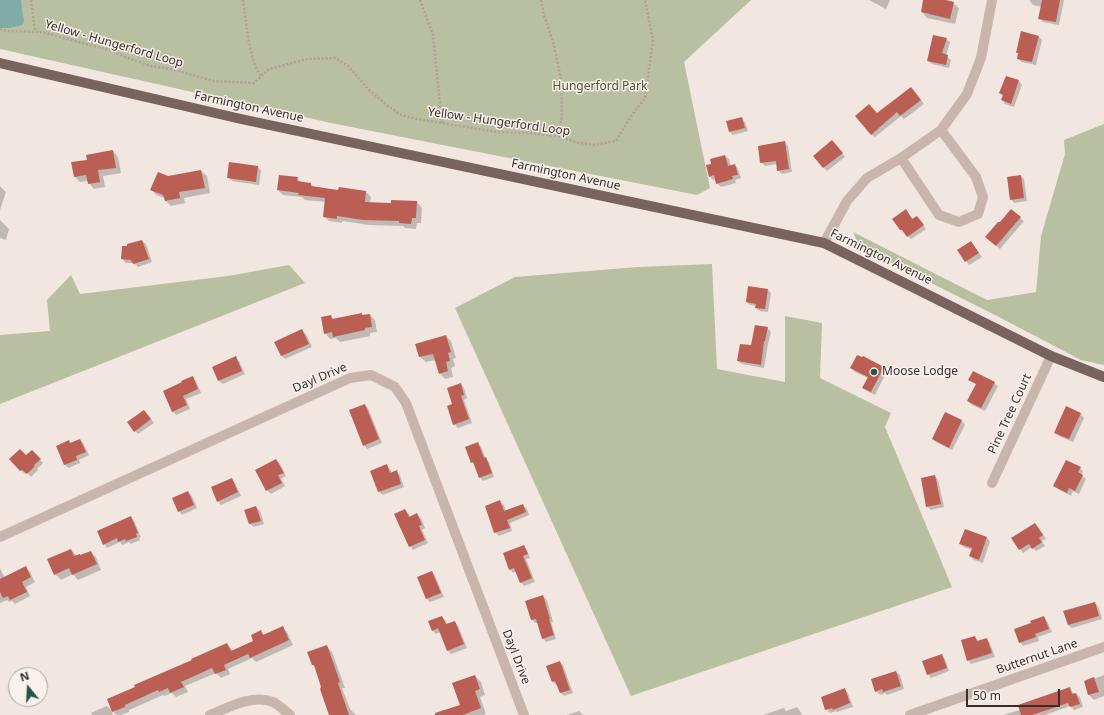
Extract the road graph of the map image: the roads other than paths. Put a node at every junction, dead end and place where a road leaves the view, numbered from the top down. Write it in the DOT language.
graph roads {
  1 [pos="992,0"];
  2 [pos="0,64"];
  3 [pos="941,130"];
  4 [pos="901,158"];
  5 [pos="824,243"];
  6 [pos="1051,356"];
  7 [pos="1104,377"];
  8 [pos="992,482"];
  9 [pos="0,537"];
  10 [pos="1104,647"];
  11 [pos="210,715"];
  12 [pos="290,715"];
  13 [pos="524,715"];
  14 [pos="910,715"];
  1 -- 3 [label="street"];
  2 -- 5 [label="main road, Farmington Avenue"];
  3 -- 4 [label="street"];
  3 -- 4 [label="street"];
  4 -- 5 [label="street"];
  5 -- 6 [label="main road, Farmington Avenue"];
  6 -- 7 [label="main road, Farmington Avenue"];
  6 -- 8 [label="street, Pine Tree Court"];
  9 -- 13 [label="street, Dayl Drive"];
  10 -- 14 [label="street, Butternut Lane"];
  11 -- 12 [label="street"];
}
